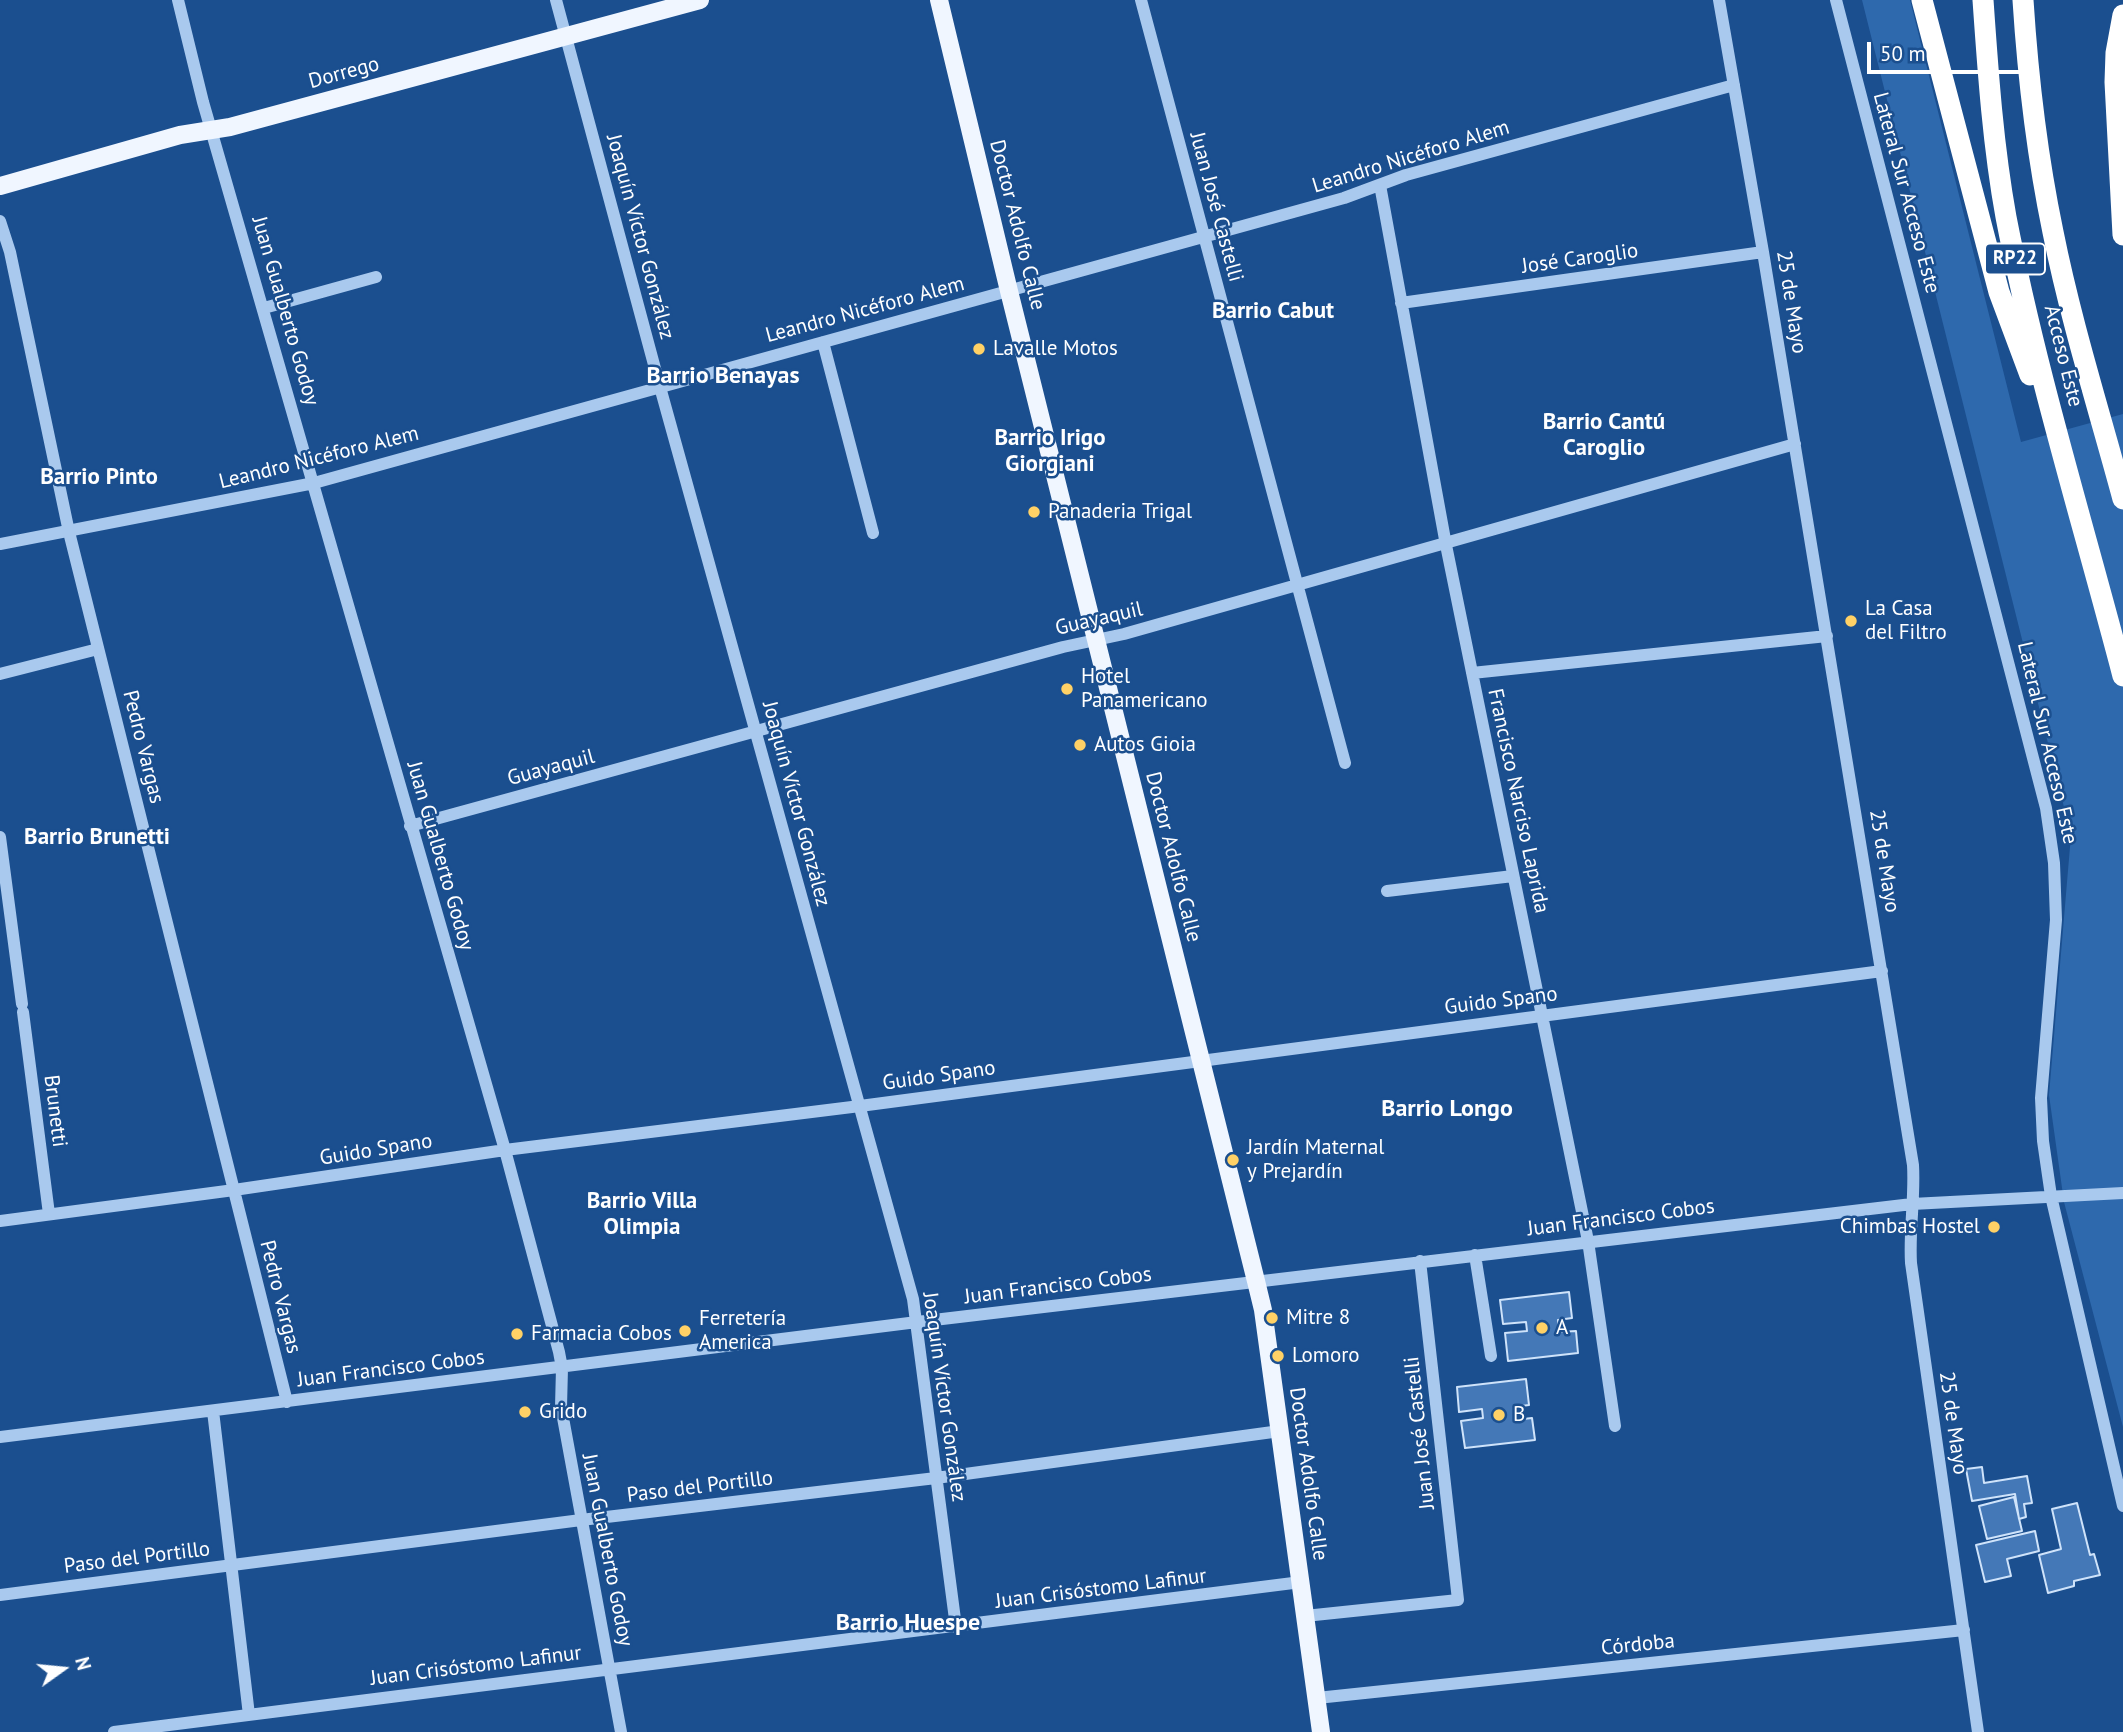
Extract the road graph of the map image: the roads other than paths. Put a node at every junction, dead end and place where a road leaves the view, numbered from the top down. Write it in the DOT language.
graph roads {
  1 [pos="178,0"];
  2 [pos="556,0"];
  3 [pos="700,0"];
  4 [pos="939,0"];
  5 [pos="1141,0"];
  6 [pos="1718,0"];
  7 [pos="1836,0"];
  8 [pos="1922,0"];
  9 [pos="1983,0"];
  10 [pos="2023,0"];
  11 [pos="2123,15"];
  12 [pos="565,36"];
  13 [pos="1734,85"];
  14 [pos="212,130"];
  15 [pos="0,186"];
  16 [pos="1380,186"];
  17 [pos="0,222"];
  18 [pos="2123,235"];
  19 [pos="1204,237"];
  20 [pos="1763,252"];
  21 [pos="376,277"];
  22 [pos="1009,291"];
  23 [pos="1401,303"];
  24 [pos="264,308"];
  25 [pos="823,342"];
  26 [pos="660,387"];
  27 [pos="1795,444"];
  28 [pos="314,483"];
  29 [pos="2123,499"];
  30 [pos="2080,511"];
  31 [pos="69,532"];
  32 [pos="873,533"];
  33 [pos="0,544"];
  34 [pos="1446,545"];
  35 [pos="1298,586"];
  36 [pos="1827,636"];
  37 [pos="1096,641"];
  38 [pos="98,649"];
  39 [pos="1472,673"];
  40 [pos="0,674"];
  41 [pos="2123,676"];
  42 [pos="756,731"];
  43 [pos="1345,763"];
  44 [pos="410,826"];
  45 [pos="0,837"];
  46 [pos="1513,876"];
  47 [pos="1387,891"];
  48 [pos="1882,971"];
  49 [pos="1542,1014"];
  50 [pos="1200,1060"];
  51 [pos="859,1105"];
  52 [pos="505,1150"];
  53 [pos="234,1190"];
  54 [pos="2123,1193"];
  55 [pos="2051,1196"];
  56 [pos="1912,1204"];
  57 [pos="49,1214"];
  58 [pos="0,1221"];
  59 [pos="1588,1241"];
  60 [pos="1475,1255"];
  61 [pos="1420,1261"];
  62 [pos="1256,1281"];
  63 [pos="917,1322"];
  64 [pos="1491,1356"];
  65 [pos="562,1368"];
  66 [pos="287,1402"];
  67 [pos="213,1411"];
  68 [pos="1615,1426"];
  69 [pos="1280,1431"];
  70 [pos="0,1437"];
  71 [pos="936,1478"];
  72 [pos="2123,1506"];
  73 [pos="581,1520"];
  74 [pos="231,1565"];
  75 [pos="1301,1582"];
  76 [pos="0,1595"];
  77 [pos="1305,1616"];
  78 [pos="956,1627"];
  79 [pos="1964,1630"];
  80 [pos="610,1668"];
  81 [pos="1317,1698"];
  82 [pos="249,1715"];
  83 [pos="114,1732"];
  84 [pos="621,1732"];
  85 [pos="1321,1732"];
  86 [pos="1978,1732"];
  1 -- 14 [label="street, Juan Gualberto Godoy"];
  2 -- 12 [label="street, Joaquín Víctor González"];
  3 -- 12 [label="main road, Dorrego"];
  4 -- 22 [label="main road, Doctor Adolfo Calle"];
  5 -- 19 [label="street, Juan José Castelli"];
  6 -- 13 [label="street, 25 de Mayo"];
  7 -- 55 [label="street, Lateral Sur Acceso Este"];
  8 -- 30 [label="highway"];
  9 -- 30 [label="highway, Acceso Este / RP22"];
  10 -- 29 [label="highway, Acceso Este / RP22"];
  11 -- 18 [label="highway"];
  12 -- 14 [label="main road, Dorrego"];
  12 -- 26 [label="street, Joaquín Víctor González"];
  13 -- 16 [label="street, Leandro Nicéforo Alem"];
  13 -- 20 [label="street, 25 de Mayo"];
  14 -- 15 [label="main road, Dorrego"];
  14 -- 24 [label="street, Juan Gualberto Godoy"];
  16 -- 19 [label="street, Leandro Nicéforo Alem"];
  16 -- 23 [label="street, Francisco Narciso Laprida"];
  17 -- 31 [label="street, Pedro Vargas"];
  19 -- 22 [label="street, Leandro Nicéforo Alem"];
  19 -- 35 [label="street, Juan José Castelli"];
  20 -- 23 [label="street, José Caroglio"];
  20 -- 27 [label="street, 25 de Mayo"];
  21 -- 24 [label="street"];
  22 -- 25 [label="street, Leandro Nicéforo Alem"];
  22 -- 37 [label="main road, Doctor Adolfo Calle"];
  23 -- 34 [label="street, Francisco Narciso Laprida"];
  24 -- 28 [label="street, Juan Gualberto Godoy"];
  25 -- 26 [label="street, Leandro Nicéforo Alem"];
  25 -- 32 [label="street"];
  26 -- 28 [label="street, Leandro Nicéforo Alem"];
  26 -- 42 [label="street, Joaquín Víctor González"];
  27 -- 34 [label="street, Guayaquil"];
  27 -- 36 [label="street, 25 de Mayo"];
  28 -- 31 [label="street, Leandro Nicéforo Alem"];
  28 -- 44 [label="street, Juan Gualberto Godoy"];
  30 -- 41 [label="highway, Acceso Este / RP22"];
  31 -- 33 [label="street, Leandro Nicéforo Alem"];
  31 -- 38 [label="street, Pedro Vargas"];
  34 -- 35 [label="street, Guayaquil"];
  34 -- 39 [label="street, Francisco Narciso Laprida"];
  35 -- 37 [label="street, Guayaquil"];
  35 -- 43 [label="street, Juan José Castelli"];
  36 -- 39 [label="street"];
  36 -- 48 [label="street, 25 de Mayo"];
  37 -- 42 [label="street, Guayaquil"];
  37 -- 50 [label="main road, Doctor Adolfo Calle"];
  38 -- 40 [label="street"];
  38 -- 53 [label="street, Pedro Vargas"];
  39 -- 46 [label="street, Francisco Narciso Laprida"];
  42 -- 44 [label="street, Guayaquil"];
  42 -- 51 [label="street, Joaquín Víctor González"];
  44 -- 52 [label="street, Juan Gualberto Godoy"];
  45 -- 57 [label="street, Brunetti"];
  46 -- 47 [label="street"];
  46 -- 49 [label="street, Francisco Narciso Laprida"];
  48 -- 49 [label="street, Guido Spano"];
  48 -- 56 [label="street, 25 de Mayo"];
  49 -- 50 [label="street, Guido Spano"];
  49 -- 59 [label="street, Francisco Narciso Laprida"];
  50 -- 51 [label="street, Guido Spano"];
  50 -- 62 [label="main road, Doctor Adolfo Calle"];
  51 -- 52 [label="street, Guido Spano"];
  51 -- 63 [label="street, Joaquín Víctor González"];
  52 -- 53 [label="street, Guido Spano"];
  52 -- 65 [label="street, Juan Gualberto Godoy"];
  53 -- 57 [label="street, Guido Spano"];
  53 -- 66 [label="street, Pedro Vargas"];
  54 -- 55 [label="street, Juan Francisco Cobos"];
  55 -- 56 [label="street, Juan Francisco Cobos"];
  55 -- 72 [label="street, Lateral Sur Acceso Este"];
  56 -- 59 [label="street, Juan Francisco Cobos"];
  56 -- 79 [label="street, 25 de Mayo"];
  57 -- 58 [label="street, Guido Spano"];
  59 -- 60 [label="street, Juan Francisco Cobos"];
  59 -- 68 [label="street, Francisco Narciso Laprida"];
  60 -- 61 [label="street, Juan Francisco Cobos"];
  60 -- 64 [label="street"];
  61 -- 62 [label="street, Juan Francisco Cobos"];
  61 -- 77 [label="street, Juan José Castelli"];
  62 -- 63 [label="street, Juan Francisco Cobos"];
  62 -- 69 [label="main road, Doctor Adolfo Calle"];
  63 -- 65 [label="street, Juan Francisco Cobos"];
  63 -- 71 [label="street, Joaquín Víctor González"];
  65 -- 66 [label="street, Juan Francisco Cobos"];
  65 -- 73 [label="street, Juan Gualberto Godoy"];
  66 -- 67 [label="street, Juan Francisco Cobos"];
  67 -- 70 [label="street, Juan Francisco Cobos"];
  67 -- 74 [label="street"];
  69 -- 71 [label="street, Paso del Portillo"];
  69 -- 75 [label="main road, Doctor Adolfo Calle"];
  71 -- 73 [label="street, Paso del Portillo"];
  71 -- 78 [label="street, Joaquín Víctor González"];
  73 -- 74 [label="street, Paso del Portillo"];
  73 -- 80 [label="street, Juan Gualberto Godoy"];
  74 -- 76 [label="street, Paso del Portillo"];
  74 -- 82 [label="street"];
  75 -- 77 [label="main road, Doctor Adolfo Calle"];
  75 -- 78 [label="street, Juan Crisóstomo Lafinur"];
  77 -- 81 [label="main road, Doctor Adolfo Calle"];
  78 -- 80 [label="street, Juan Crisóstomo Lafinur"];
  79 -- 81 [label="street, Córdoba"];
  79 -- 86 [label="street, 25 de Mayo"];
  80 -- 82 [label="street, Juan Crisóstomo Lafinur"];
  80 -- 84 [label="street, Juan Gualberto Godoy"];
  81 -- 85 [label="main road, Doctor Adolfo Calle"];
  82 -- 83 [label="street, Juan Crisóstomo Lafinur"];
}
